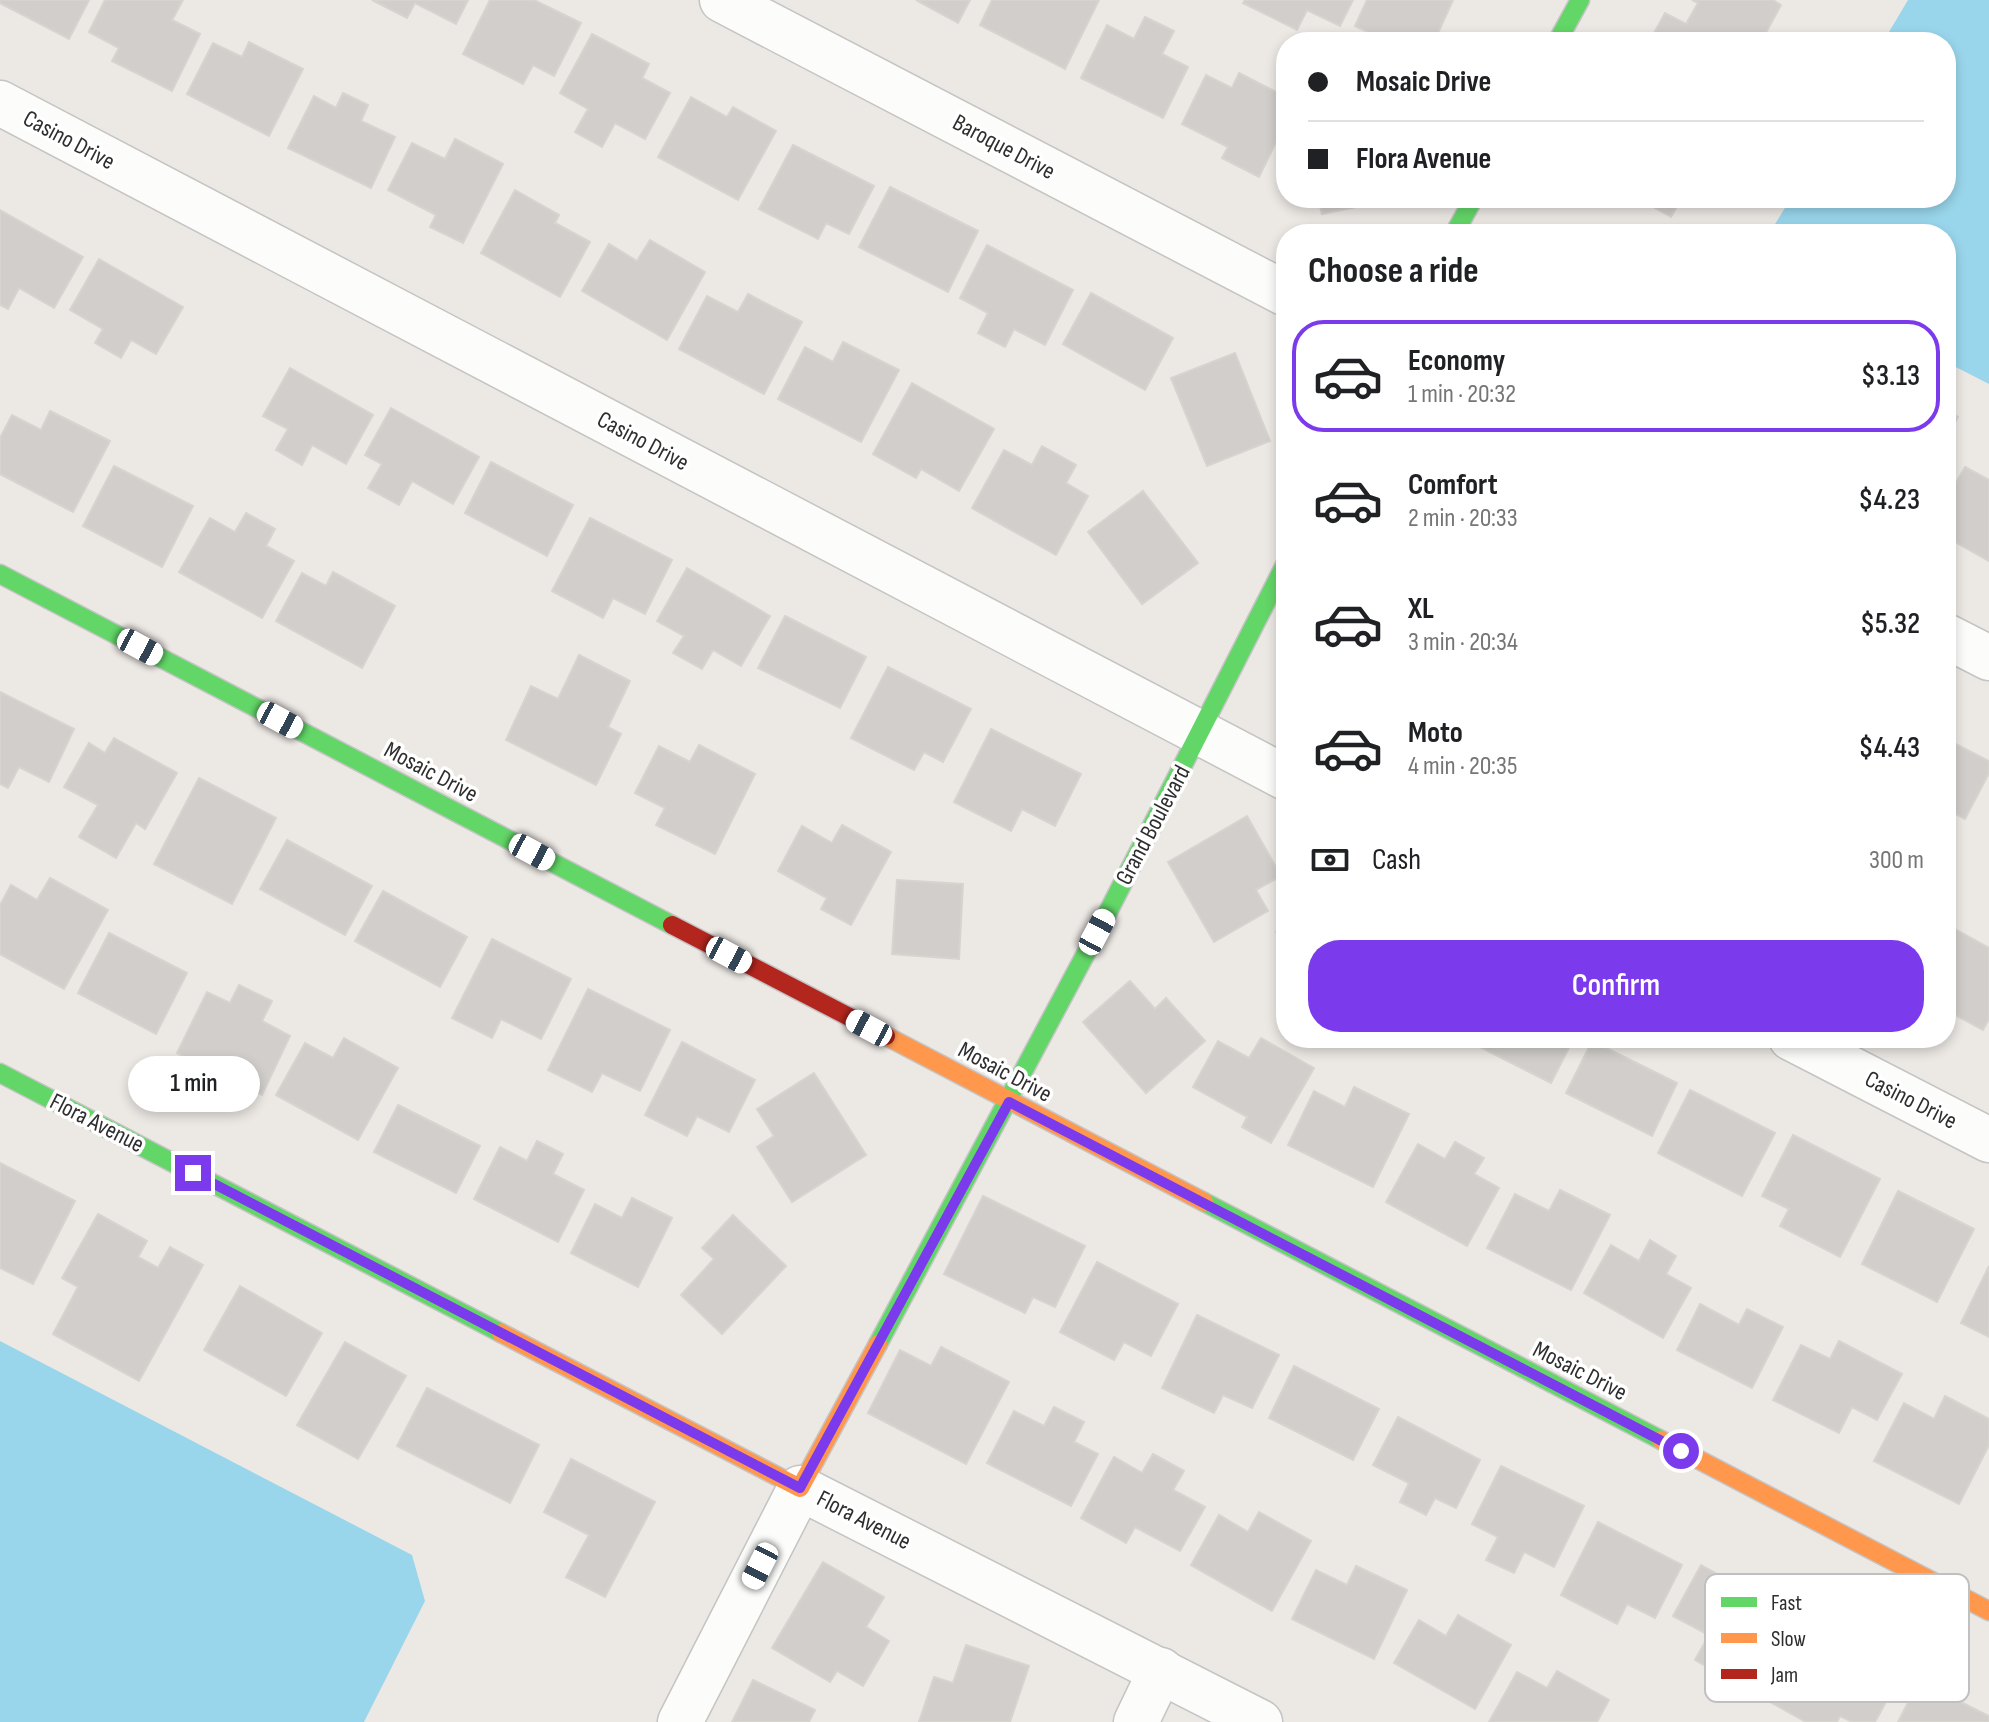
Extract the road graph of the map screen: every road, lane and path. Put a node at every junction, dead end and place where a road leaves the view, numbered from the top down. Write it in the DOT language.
graph roads {
  1 [pos="722,0"];
  2 [pos="1580,0"];
  3 [pos="1562,32"];
  4 [pos="0,103"];
  5 [pos="1276,289"];
  6 [pos="0,574"];
  7 [pos="1276,583"];
  8 [pos="1956,641"];
  9 [pos="1989,658"];
  10 [pos="1201,734"];
  11 [pos="1276,773"];
  12 [pos="1810,1048"];
  13 [pos="0,1073"];
  14 [pos="1009,1102"];
  15 [pos="1989,1140"];
  16 [pos="800,1488"];
  17 [pos="1918,1574"];
  18 [pos="1969,1601"];
  19 [pos="1989,1611"];
  20 [pos="1161,1670"];
  21 [pos="680,1722"];
  22 [pos="1136,1722"];
  23 [pos="1260,1722"];
  1 -- 5 [label="street, Baroque Drive"];
  2 -- 3 [label="street"];
  4 -- 10 [label="street, Casino Drive"];
  6 -- 14 [label="street, Mosaic Drive"];
  7 -- 10 [label="street, Grand Boulevard"];
  8 -- 9 [label="street"];
  10 -- 11 [label="street, Casino Drive"];
  10 -- 14 [label="street, Grand Boulevard"];
  12 -- 15 [label="street, Casino Drive"];
  13 -- 16 [label="street, Flora Avenue"];
  14 -- 16 [label="street, Grand Boulevard"];
  14 -- 17 [label="street, Mosaic Drive"];
  16 -- 20 [label="street, Flora Avenue"];
  16 -- 21 [label="street, Grand Boulevard"];
  18 -- 19 [label="street, Mosaic Drive"];
  20 -- 22 [label="street"];
  20 -- 23 [label="street, Flora Avenue"];
}
